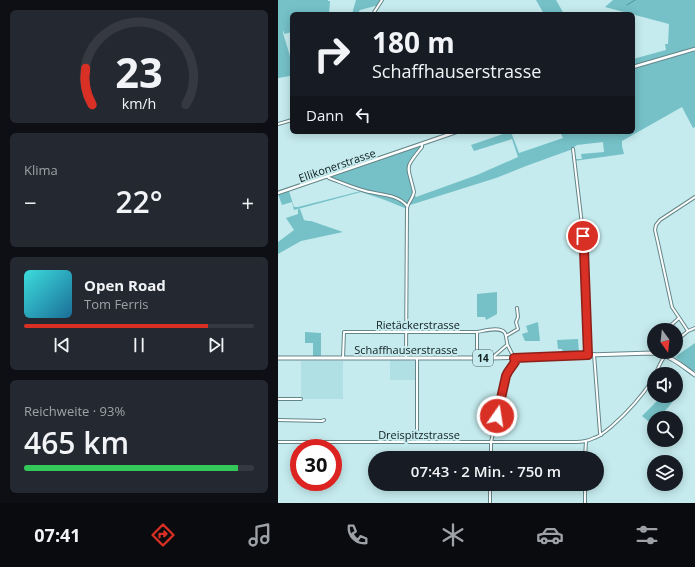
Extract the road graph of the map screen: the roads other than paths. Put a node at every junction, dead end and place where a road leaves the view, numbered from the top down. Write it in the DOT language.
graph roads {
  1 [pos="382,0"];
  2 [pos="374,12"];
  3 [pos="695,48"];
  4 [pos="635,66"];
  5 [pos="290,121"];
  6 [pos="278,124"];
  7 [pos="450,134"];
  8 [pos="422,144"];
  9 [pos="573,149"];
  10 [pos="327,176"];
  11 [pos="278,193"];
  12 [pos="695,197"];
  13 [pos="407,206"];
  14 [pos="517,308"];
  15 [pos="679,318"];
  16 [pos="673,323"];
  17 [pos="695,328"];
  18 [pos="688,331"];
  19 [pos="406,332"];
  20 [pos="477,332"];
  21 [pos="683,335"];
  22 [pos="506,336"];
  23 [pos="507,345"];
  24 [pos="647,352"];
  25 [pos="594,354"];
  26 [pos="588,355"];
  27 [pos="278,358"];
  28 [pos="343,358"];
  29 [pos="406,358"];
  30 [pos="417,358"];
  31 [pos="477,358"];
  32 [pos="491,358"];
  33 [pos="514,358"];
  34 [pos="674,359"];
  35 [pos="695,375"];
  36 [pos="647,388"];
  37 [pos="278,399"];
  38 [pos="301,399"];
  39 [pos="278,420"];
  40 [pos="324,420"];
  41 [pos="601,435"];
  42 [pos="586,441"];
  43 [pos="278,442"];
  44 [pos="417,442"];
  45 [pos="491,442"];
  46 [pos="491,451"];
  47 [pos="586,451"];
  48 [pos="490,491"];
  49 [pos="585,491"];
  50 [pos="490,503"];
  51 [pos="585,503"];
  1 -- 2 [label="street"];
  3 -- 4 [label="street"];
  5 -- 6 [label="street"];
  7 -- 8 [label="street, Ellikonerstrasse"];
  8 -- 10 [label="street, Ellikonerstrasse"];
  8 -- 13 [label="street"];
  9 -- 26 [label="street"];
  10 -- 11 [label="street, Ellikonerstrasse"];
  10 -- 13 [label="street"];
  12 -- 15 [label="street"];
  13 -- 19 [label="street"];
  14 -- 22 [label="street"];
  15 -- 16 [label="street"];
  15 -- 18 [label="street"];
  17 -- 18 [label="street"];
  18 -- 21 [label="street"];
  19 -- 20 [label="street, Rietäckerstrasse"];
  19 -- 28 [label="street, Rietäckerstrasse"];
  19 -- 29 [label="street"];
  20 -- 22 [label="street, Rietäckerstrasse"];
  20 -- 31 [label="street"];
  22 -- 23 [label="street"];
  23 -- 32 [label="street"];
  23 -- 33 [label="street"];
  24 -- 25 [label="main road, Schaffhauserstrasse / 14"];
  25 -- 26 [label="main road, Schaffhauserstrasse / 14"];
  25 -- 41 [label="street"];
  26 -- 33 [label="main road, Schaffhauserstrasse / 14"];
  27 -- 28 [label="main road, Schaffhauserstrasse / 14"];
  28 -- 29 [label="main road, Schaffhauserstrasse / 14"];
  29 -- 30 [label="main road, Schaffhauserstrasse / 14"];
  30 -- 31 [label="main road, Schaffhauserstrasse / 14"];
  30 -- 44 [label="street"];
  31 -- 32 [label="main road, Schaffhauserstrasse / 14"];
  32 -- 33 [label="main road, Schaffhauserstrasse / 14"];
  33 -- 45 [label="street"];
  34 -- 35 [label="main road, Schaffhauserstrasse / 14"];
  36 -- 41 [label="street, Dreispitzstrasse"];
  37 -- 38 [label="street"];
  39 -- 40 [label="street"];
  41 -- 42 [label="street, Dreispitzstrasse"];
  42 -- 45 [label="street, Dreispitzstrasse"];
  42 -- 47 [label="street"];
  43 -- 44 [label="street, Dreispitzstrasse"];
  44 -- 45 [label="street, Dreispitzstrasse"];
  45 -- 46 [label="street"];
  48 -- 50 [label="street"];
  49 -- 51 [label="street"];
}
